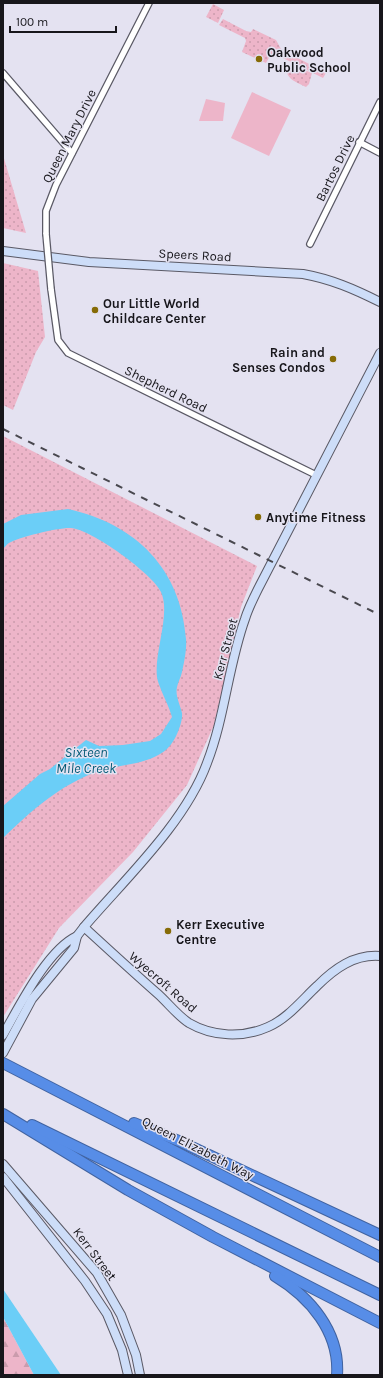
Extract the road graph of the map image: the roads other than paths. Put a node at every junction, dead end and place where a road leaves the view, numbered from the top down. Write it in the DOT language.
graph roads {
  1 [pos="148,3"];
  2 [pos="3,72"];
  3 [pos="380,102"];
  4 [pos="359,142"];
  5 [pos="72,153"];
  6 [pos="380,153"];
  7 [pos="310,244"];
  8 [pos="3,251"];
  9 [pos="51,289"];
  10 [pos="380,302"];
  11 [pos="380,353"];
  12 [pos="316,475"];
  13 [pos="84,927"];
  14 [pos="77,936"];
  15 [pos="380,956"];
  16 [pos="3,1035"];
  17 [pos="3,1053"];
  18 [pos="3,1063"];
  19 [pos="74,1099"];
  20 [pos="3,1112"];
  21 [pos="3,1164"];
  22 [pos="3,1176"];
  23 [pos="380,1235"];
  24 [pos="380,1257"];
  25 [pos="264,1265"];
  26 [pos="380,1295"];
  27 [pos="380,1323"];
  28 [pos="128,1375"];
  29 [pos="140,1375"];
  30 [pos="337,1375"];
  1 -- 5 [label="street, Queen Mary Drive"];
  2 -- 5 [label="street"];
  3 -- 4 [label="street, Bartos Drive"];
  4 -- 6 [label="street"];
  4 -- 7 [label="street, Bartos Drive"];
  5 -- 9 [label="street, Queen Mary Drive, bridge"];
  8 -- 10 [label="main road, Speers Road"];
  9 -- 12 [label="street, Shepherd Road"];
  11 -- 12 [label="main road, Kerr Street"];
  12 -- 13 [label="main road, Kerr Street"];
  13 -- 14 [label="main road, Kerr Street"];
  13 -- 15 [label="main road, Wyecroft Road"];
  14 -- 16 [label="main road, Kerr Street"];
  14 -- 17 [label="main road, Kerr Street"];
  18 -- 19 [label="highway, Queen Elizabeth Way"];
  19 -- 23 [label="highway"];
  19 -- 24 [label="highway, Queen Elizabeth Way"];
  20 -- 25 [label="highway"];
  20 -- 26 [label="highway"];
  21 -- 29 [label="main road, Kerr Street"];
  22 -- 28 [label="main road, Kerr Street"];
  25 -- 27 [label="highway"];
  25 -- 30 [label="highway"];
}
